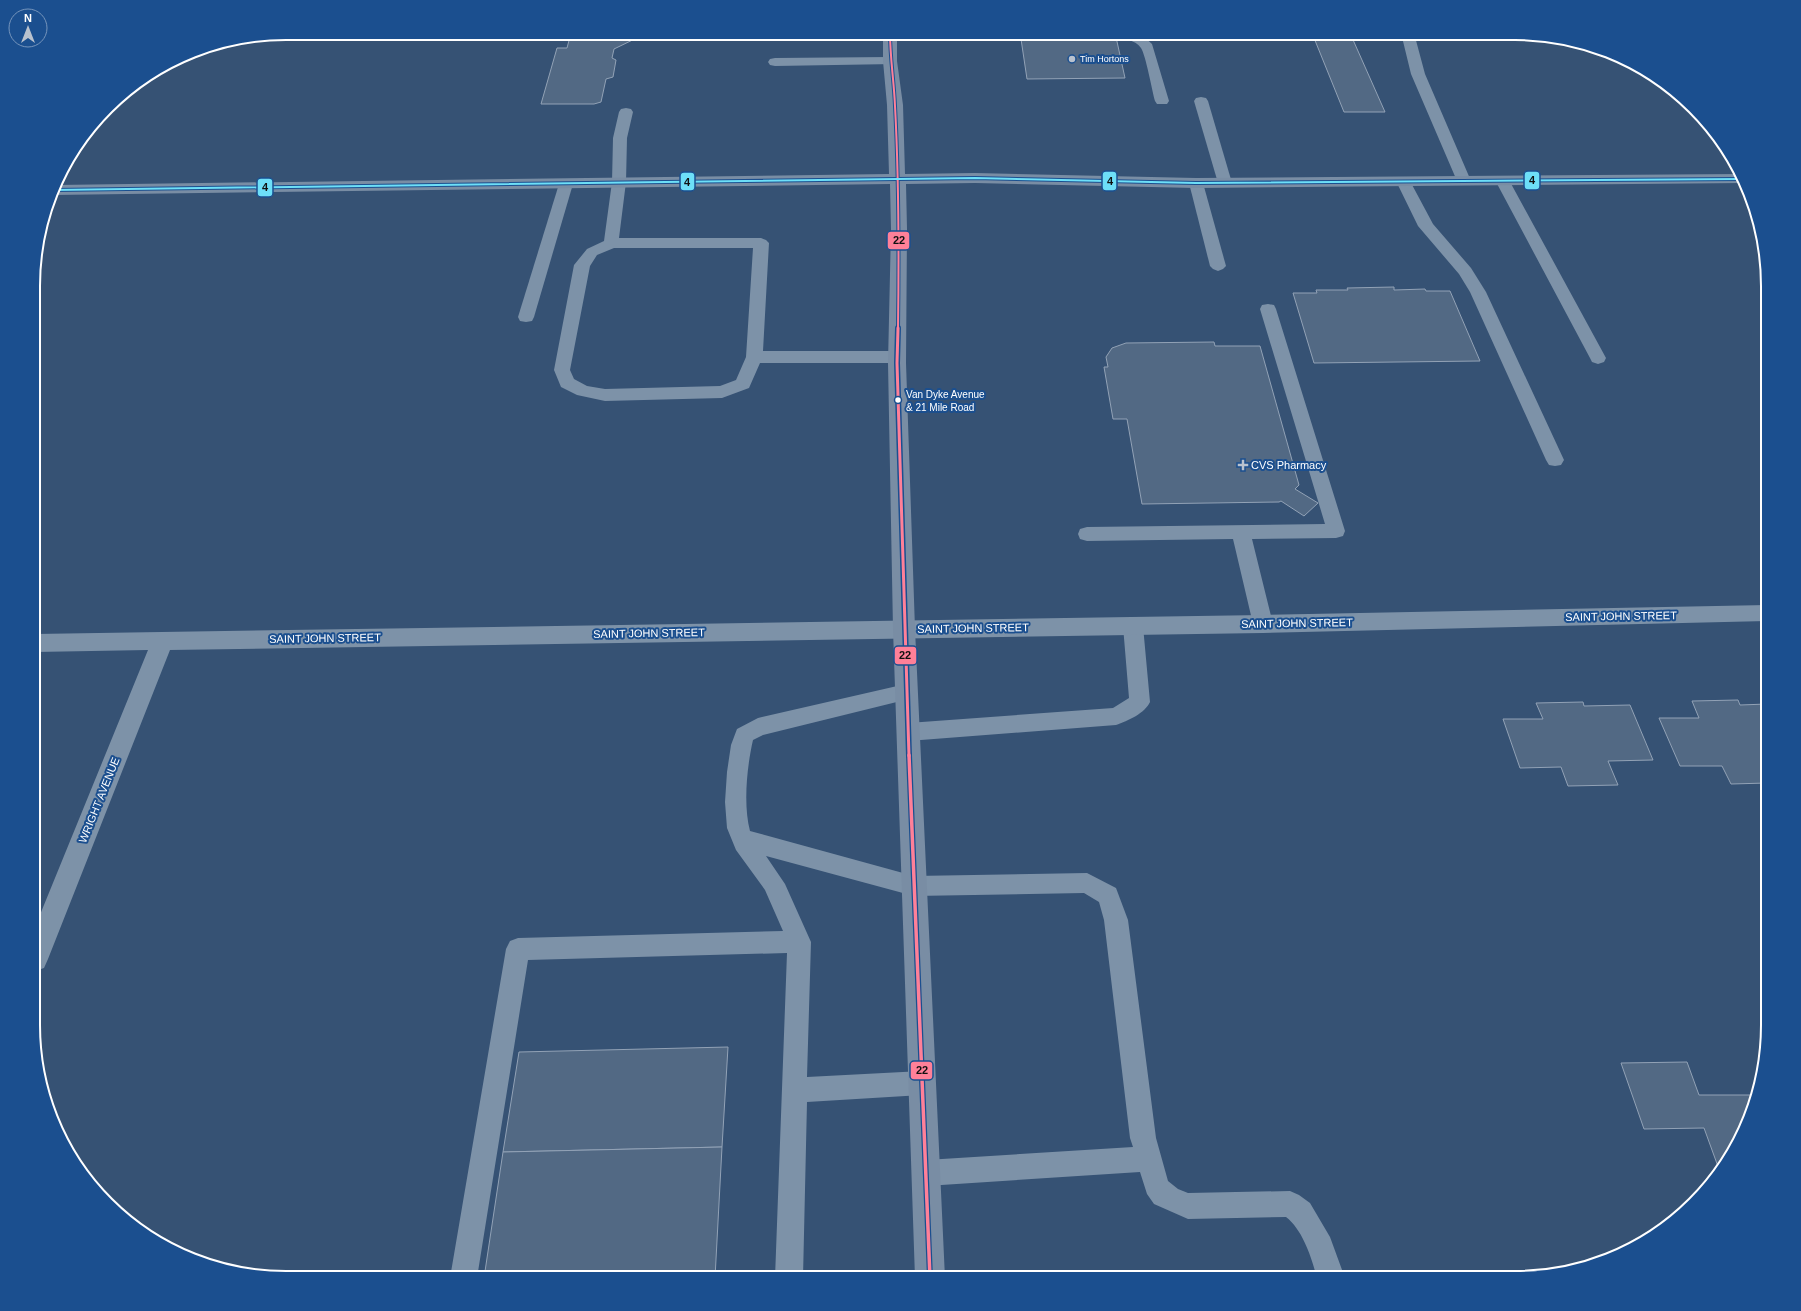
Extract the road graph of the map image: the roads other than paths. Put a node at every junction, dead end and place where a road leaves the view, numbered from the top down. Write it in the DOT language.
graph roads {
  1 [pos="890,40"];
  2 [pos="1139,40"];
  3 [pos="1409,40"];
  4 [pos="890,61"];
  5 [pos="775,62"];
  6 [pos="1201,100"];
  7 [pos="1162,101"];
  8 [pos="626,112"];
  9 [pos="897,179"];
  10 [pos="1737,179"];
  11 [pos="1502,180"];
  12 [pos="1403,181"];
  13 [pos="1464,181"];
  14 [pos="619,182"];
  15 [pos="1196,183"];
  16 [pos="1225,183"];
  17 [pos="566,184"];
  18 [pos="60,190"];
  19 [pos="611,243"];
  20 [pos="1218,266"];
  21 [pos="1268,309"];
  22 [pos="526,317"];
  23 [pos="897,357"];
  24 [pos="754,358"];
  25 [pos="1598,358"];
  26 [pos="1555,460"];
  27 [pos="1241,532"];
  28 [pos="1087,534"];
  29 [pos="1761,613"];
  30 [pos="1263,624"];
  31 [pos="1133,626"];
  32 [pos="904,629"];
  33 [pos="163,640"];
  34 [pos="40,642"];
  35 [pos="906,692"];
  36 [pos="908,732"];
  37 [pos="742,839"];
  38 [pos="914,886"];
  39 [pos="799,942"];
  40 [pos="40,947"];
  41 [pos="922,1083"];
  42 [pos="795,1090"];
  43 [pos="1149,1160"];
  44 [pos="926,1174"];
  45 [pos="464,1271"];
  46 [pos="789,1271"];
  47 [pos="930,1271"];
  48 [pos="1329,1271"];
  1 -- 4 [label="street"];
  2 -- 7 [label="lane"];
  3 -- 13 [label="lane"];
  4 -- 5 [label="lane"];
  4 -- 9 [label="street"];
  6 -- 16 [label="lane"];
  8 -- 14 [label="lane"];
  9 -- 14 [label="street"];
  9 -- 15 [label="street"];
  9 -- 23 [label="street"];
  10 -- 11 [label="street"];
  11 -- 13 [label="street"];
  11 -- 25 [label="lane"];
  12 -- 13 [label="street"];
  12 -- 16 [label="street"];
  12 -- 26 [label="lane"];
  14 -- 17 [label="street"];
  14 -- 19 [label="lane"];
  15 -- 16 [label="street"];
  15 -- 20 [label="lane"];
  17 -- 18 [label="street"];
  17 -- 22 [label="lane"];
  19 -- 24 [label="lane"];
  19 -- 24 [label="lane"];
  21 -- 27 [label="lane"];
  23 -- 24 [label="lane"];
  23 -- 32 [label="street"];
  27 -- 28 [label="lane"];
  27 -- 30 [label="lane"];
  29 -- 30 [label="street, SAINT JOHN STREET"];
  30 -- 31 [label="street, SAINT JOHN STREET"];
  31 -- 32 [label="street, SAINT JOHN STREET"];
  31 -- 36 [label="lane"];
  32 -- 33 [label="street, SAINT JOHN STREET"];
  32 -- 35 [label="street"];
  33 -- 34 [label="street, SAINT JOHN STREET"];
  33 -- 40 [label="street, WRIGHT AVENUE"];
  35 -- 36 [label="street"];
  35 -- 37 [label="lane"];
  36 -- 38 [label="street"];
  37 -- 38 [label="lane"];
  37 -- 39 [label="lane"];
  38 -- 41 [label="street"];
  38 -- 43 [label="lane"];
  39 -- 42 [label="lane"];
  39 -- 45 [label="lane"];
  41 -- 42 [label="lane"];
  41 -- 44 [label="street"];
  42 -- 46 [label="lane"];
  43 -- 44 [label="lane"];
  43 -- 48 [label="lane"];
  44 -- 47 [label="street"];
}
